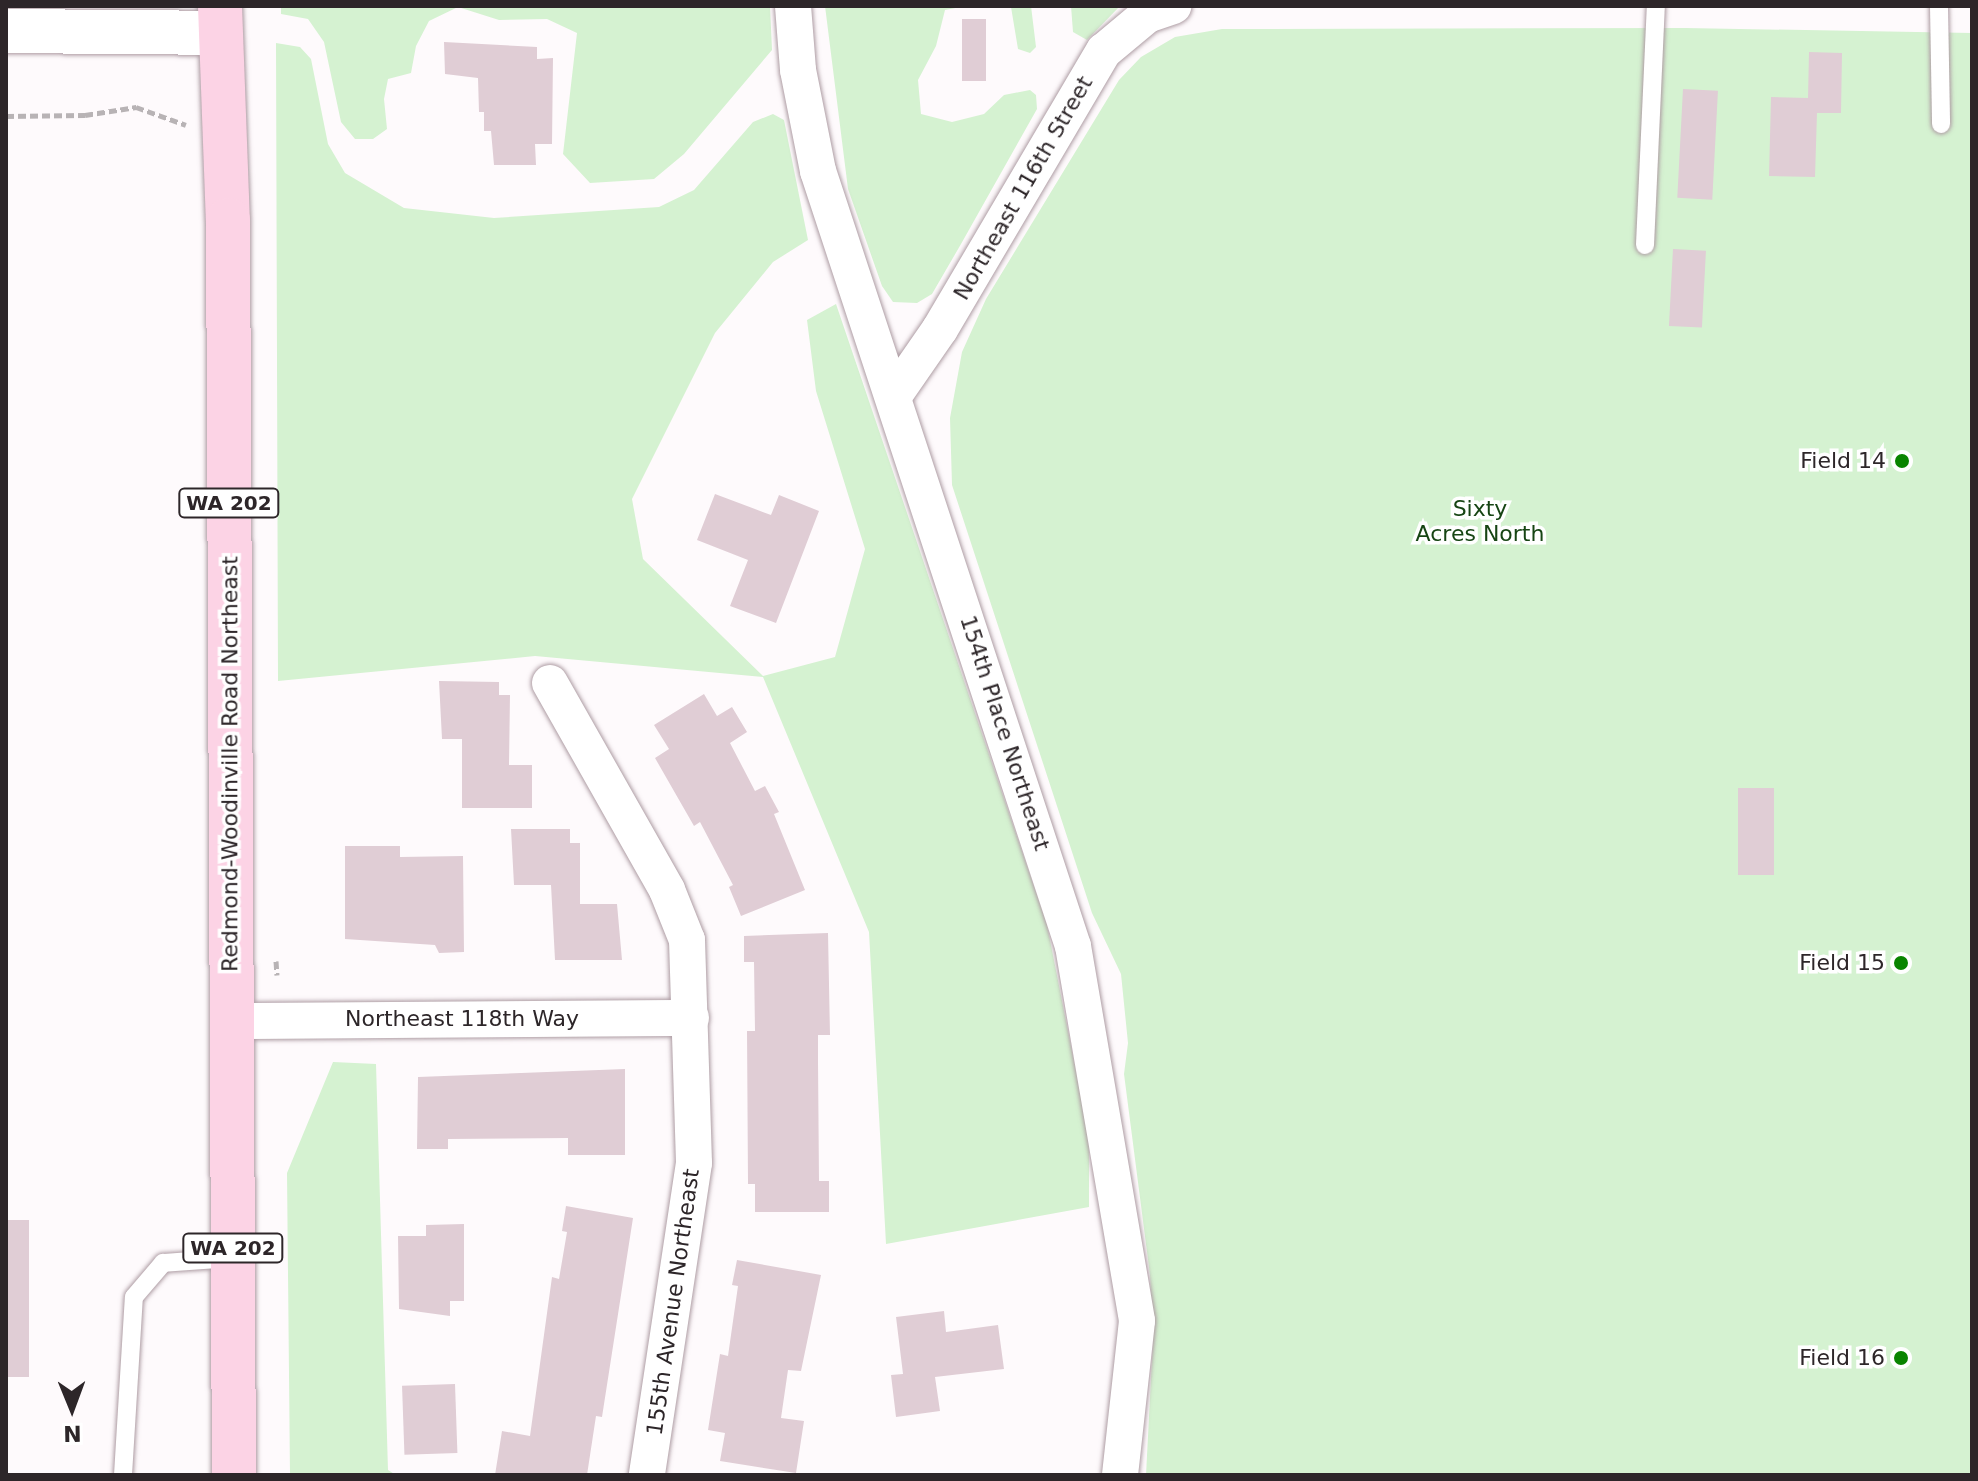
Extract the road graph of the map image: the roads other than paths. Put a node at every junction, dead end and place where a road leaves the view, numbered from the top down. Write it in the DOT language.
graph roads {
  1 [pos="793,6"];
  2 [pos="1173,6"];
  3 [pos="1656,6"];
  4 [pos="1939,6"];
  5 [pos="220,20"];
  6 [pos="13,23"];
  7 [pos="1941,124"];
  8 [pos="1645,245"];
  9 [pos="895,394"];
  10 [pos="550,683"];
  11 [pos="691,1018"];
  12 [pos="232,1021"];
  13 [pos="233,1258"];
  14 [pos="123,1475"];
  15 [pos="234,1475"];
  16 [pos="647,1475"];
  17 [pos="1120,1475"];
  1 -- 9 [label="street, 154th Place Northeast"];
  2 -- 9 [label="street, Northeast 116th Street"];
  3 -- 8 [label="lane"];
  4 -- 7 [label="lane"];
  5 -- 6 [label="street"];
  5 -- 12 [label="main road, Redmond-Woodinville Road Northeast / WA 202"];
  9 -- 17 [label="street, 154th Place Northeast"];
  10 -- 11 [label="street, 155th Avenue Northeast"];
  11 -- 12 [label="street, Northeast 118th Way"];
  11 -- 16 [label="street, 155th Avenue Northeast"];
  12 -- 13 [label="main road, Redmond-Woodinville Road Northeast / WA 202"];
  13 -- 14 [label="lane"];
  13 -- 15 [label="main road, Redmond-Woodinville Road Northeast / WA 202"];
}
